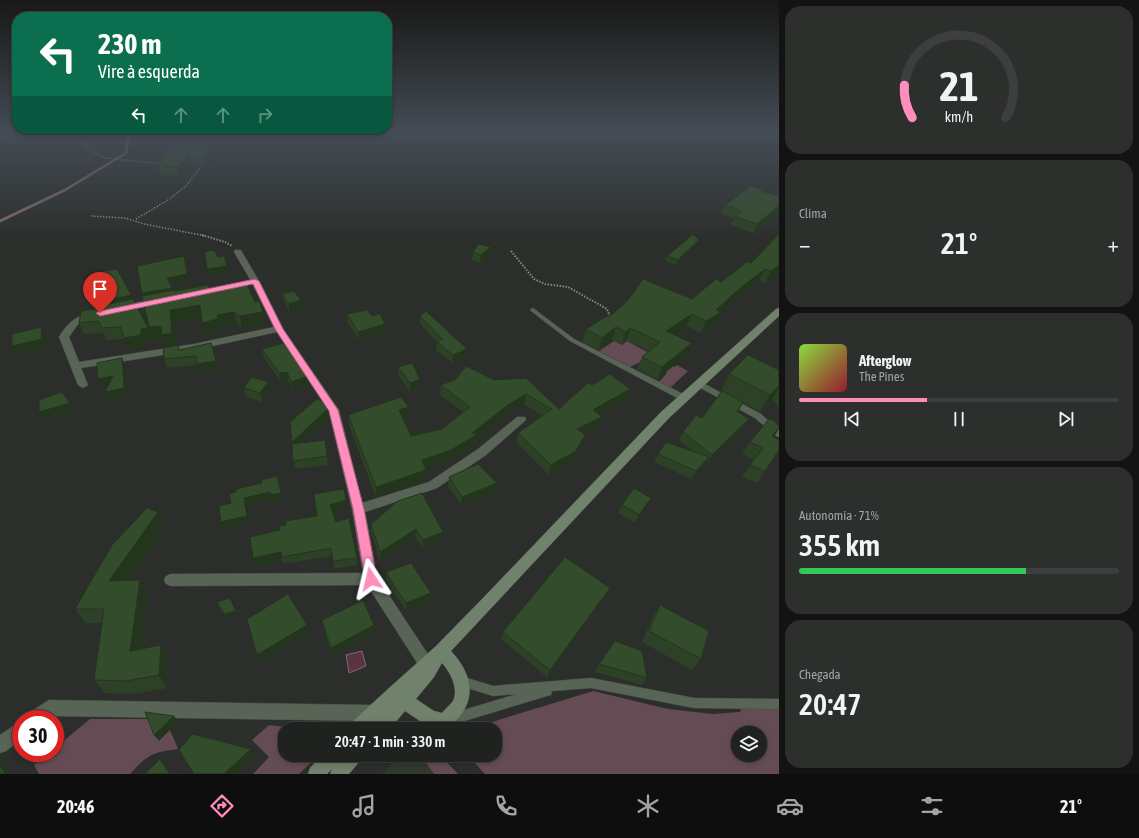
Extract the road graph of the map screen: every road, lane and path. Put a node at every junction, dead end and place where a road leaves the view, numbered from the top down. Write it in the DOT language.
graph roads {
  1 [pos="198,170"];
  2 [pos="91,216"];
  3 [pos="135,220"];
  4 [pos="511,251"];
  5 [pos="238,252"];
  6 [pos="170,299"];
  7 [pos="115,310"];
  8 [pos="533,310"];
  9 [pos="779,310"];
  10 [pos="100,313"];
  11 [pos="606,320"];
  12 [pos="279,329"];
  13 [pos="76,366"];
  14 [pos="699,384"];
  15 [pos="83,385"];
  16 [pos="684,398"];
  17 [pos="521,420"];
  18 [pos="779,434"];
  19 [pos="358,509"];
  20 [pos="371,579"];
  21 [pos="171,580"];
  22 [pos="441,651"];
  23 [pos="426,664"];
  24 [pos="460,680"];
  25 [pos="559,687"];
  26 [pos="405,701"];
  27 [pos="779,704"];
  28 [pos="46,710"];
  29 [pos="372,713"];
  30 [pos="445,721"];
  31 [pos="364,722"];
  32 [pos="385,722"];
  33 [pos="442,722"];
  34 [pos="12,736"];
  35 [pos="0,745"];
  36 [pos="327,762"];
  37 [pos="348,762"];
  38 [pos="353,762"];
  39 [pos="316,774"];
  40 [pos="338,774"];
  41 [pos="350,774"];
  1 -- 3 [label="path"];
  2 -- 3 [label="path"];
  3 -- 5 [label="path"];
  4 -- 11 [label="path"];
  5 -- 12 [label="street"];
  6 -- 7 [label="street"];
  8 -- 16 [label="lane"];
  9 -- 14 [label="main road"];
  10 -- 13 [label="street"];
  12 -- 13 [label="street"];
  12 -- 19 [label="street"];
  13 -- 15 [label="street"];
  14 -- 16 [label="main road"];
  14 -- 18 [label="lane"];
  16 -- 22 [label="main road"];
  17 -- 19 [label="street"];
  19 -- 20 [label="street"];
  20 -- 21 [label="street"];
  20 -- 23 [label="street"];
  22 -- 23 [label="main road"];
  22 -- 24 [label="main road"];
  22 -- 26 [label="main road"];
  23 -- 29 [label="main road"];
  24 -- 25 [label="lane"];
  24 -- 30 [label="main road"];
  25 -- 27 [label="lane"];
  25 -- 30 [label="lane"];
  26 -- 30 [label="main road"];
  26 -- 32 [label="main road"];
  28 -- 29 [label="street"];
  29 -- 31 [label="main road"];
  30 -- 33 [label="main road"];
  34 -- 35 [label="street"];
  36 -- 39 [label="main road"];
  37 -- 40 [label="main road"];
  38 -- 41 [label="lane"];
}
